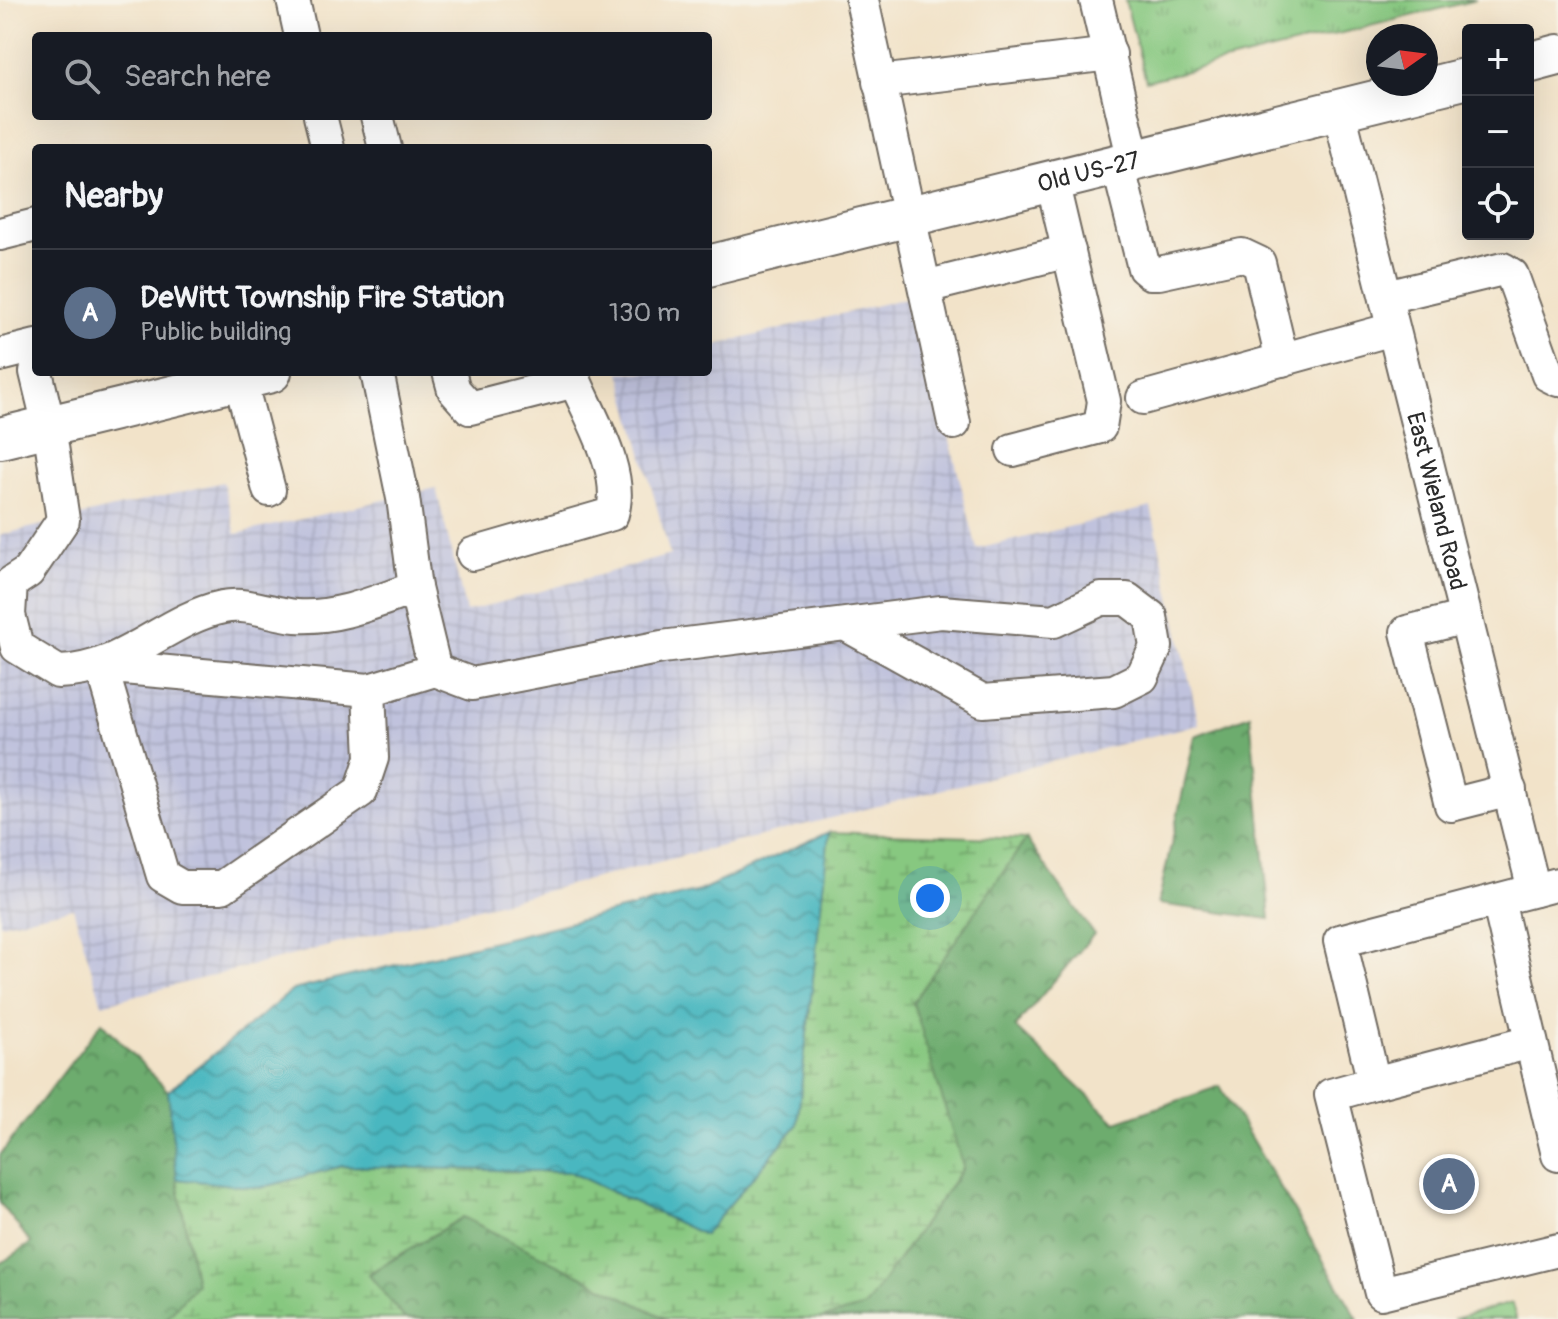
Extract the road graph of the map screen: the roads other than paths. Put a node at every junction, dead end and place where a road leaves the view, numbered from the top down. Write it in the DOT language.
graph roads {
  1 [pos="293,0"];
  2 [pos="862,0"];
  3 [pos="1096,0"];
  4 [pos="300,32"];
  5 [pos="1110,54"];
  6 [pos="1558,55"];
  7 [pos="1534,61"];
  8 [pos="1462,80"];
  9 [pos="879,82"];
  10 [pos="1339,111"];
  11 [pos="321,120"];
  12 [pos="378,120"];
  13 [pos="327,144"];
  14 [pos="384,144"];
  15 [pos="1126,163"];
  16 [pos="1052,181"];
  17 [pos="910,216"];
  18 [pos="32,226"];
  19 [pos="0,234"];
  20 [pos="1069,251"];
  21 [pos="712,265"];
  22 [pos="925,287"];
  23 [pos="1386,297"];
  24 [pos="1393,329"];
  25 [pos="1282,360"];
  26 [pos="33,376"];
  27 [pos="378,376"];
  28 [pos="450,376"];
  29 [pos="574,377"];
  30 [pos="229,378"];
  31 [pos="1558,380"];
  32 [pos="1143,398"];
  33 [pos="954,423"];
  34 [pos="49,426"];
  35 [pos="0,438"];
  36 [pos="1013,450"];
  37 [pos="269,490"];
  38 [pos="473,554"];
  39 [pos="415,588"];
  40 [pos="1466,617"];
  41 [pos="845,624"];
  42 [pos="101,666"];
  43 [pos="435,670"];
  44 [pos="369,690"];
  45 [pos="1510,790"];
  46 [pos="1546,887"];
  47 [pos="1498,900"];
  48 [pos="1531,1042"];
  49 [pos="1374,1083"];
  50 [pos="1558,1155"];
  51 [pos="1558,1250"];
  1 -- 4 [label="street"];
  2 -- 9 [label="street"];
  3 -- 5 [label="street"];
  5 -- 9 [label="street"];
  5 -- 15 [label="street"];
  6 -- 7 [label="main road"];
  8 -- 10 [label="main road, Old US-27"];
  9 -- 17 [label="street"];
  10 -- 15 [label="main road, Old US-27"];
  10 -- 23 [label="street, East Wieland Road"];
  11 -- 13 [label="street"];
  12 -- 14 [label="street"];
  15 -- 16 [label="main road, Old US-27"];
  15 -- 25 [label="street"];
  16 -- 17 [label="main road, Old US-27"];
  16 -- 20 [label="street"];
  17 -- 21 [label="main road, Old US-27"];
  17 -- 22 [label="street"];
  18 -- 19 [label="street"];
  20 -- 22 [label="street"];
  20 -- 36 [label="street"];
  22 -- 33 [label="street"];
  23 -- 24 [label="street, East Wieland Road"];
  23 -- 31 [label="street"];
  24 -- 25 [label="street"];
  24 -- 40 [label="street, East Wieland Road"];
  25 -- 32 [label="street"];
  26 -- 34 [label="street"];
  27 -- 39 [label="street"];
  28 -- 29 [label="street"];
  29 -- 38 [label="street"];
  30 -- 34 [label="main road"];
  30 -- 37 [label="street"];
  34 -- 35 [label="main road"];
  34 -- 42 [label="street"];
  39 -- 42 [label="street"];
  39 -- 43 [label="street"];
  40 -- 45 [label="street, East Wieland Road"];
  40 -- 45 [label="street"];
  41 -- 41 [label="street"];
  41 -- 43 [label="street"];
  42 -- 44 [label="street"];
  42 -- 44 [label="street"];
  43 -- 44 [label="street"];
  45 -- 46 [label="street, East Wieland Road"];
  46 -- 47 [label="street"];
  47 -- 48 [label="street"];
  47 -- 49 [label="street"];
  48 -- 49 [label="street"];
  48 -- 50 [label="street"];
  49 -- 51 [label="street"];
}
